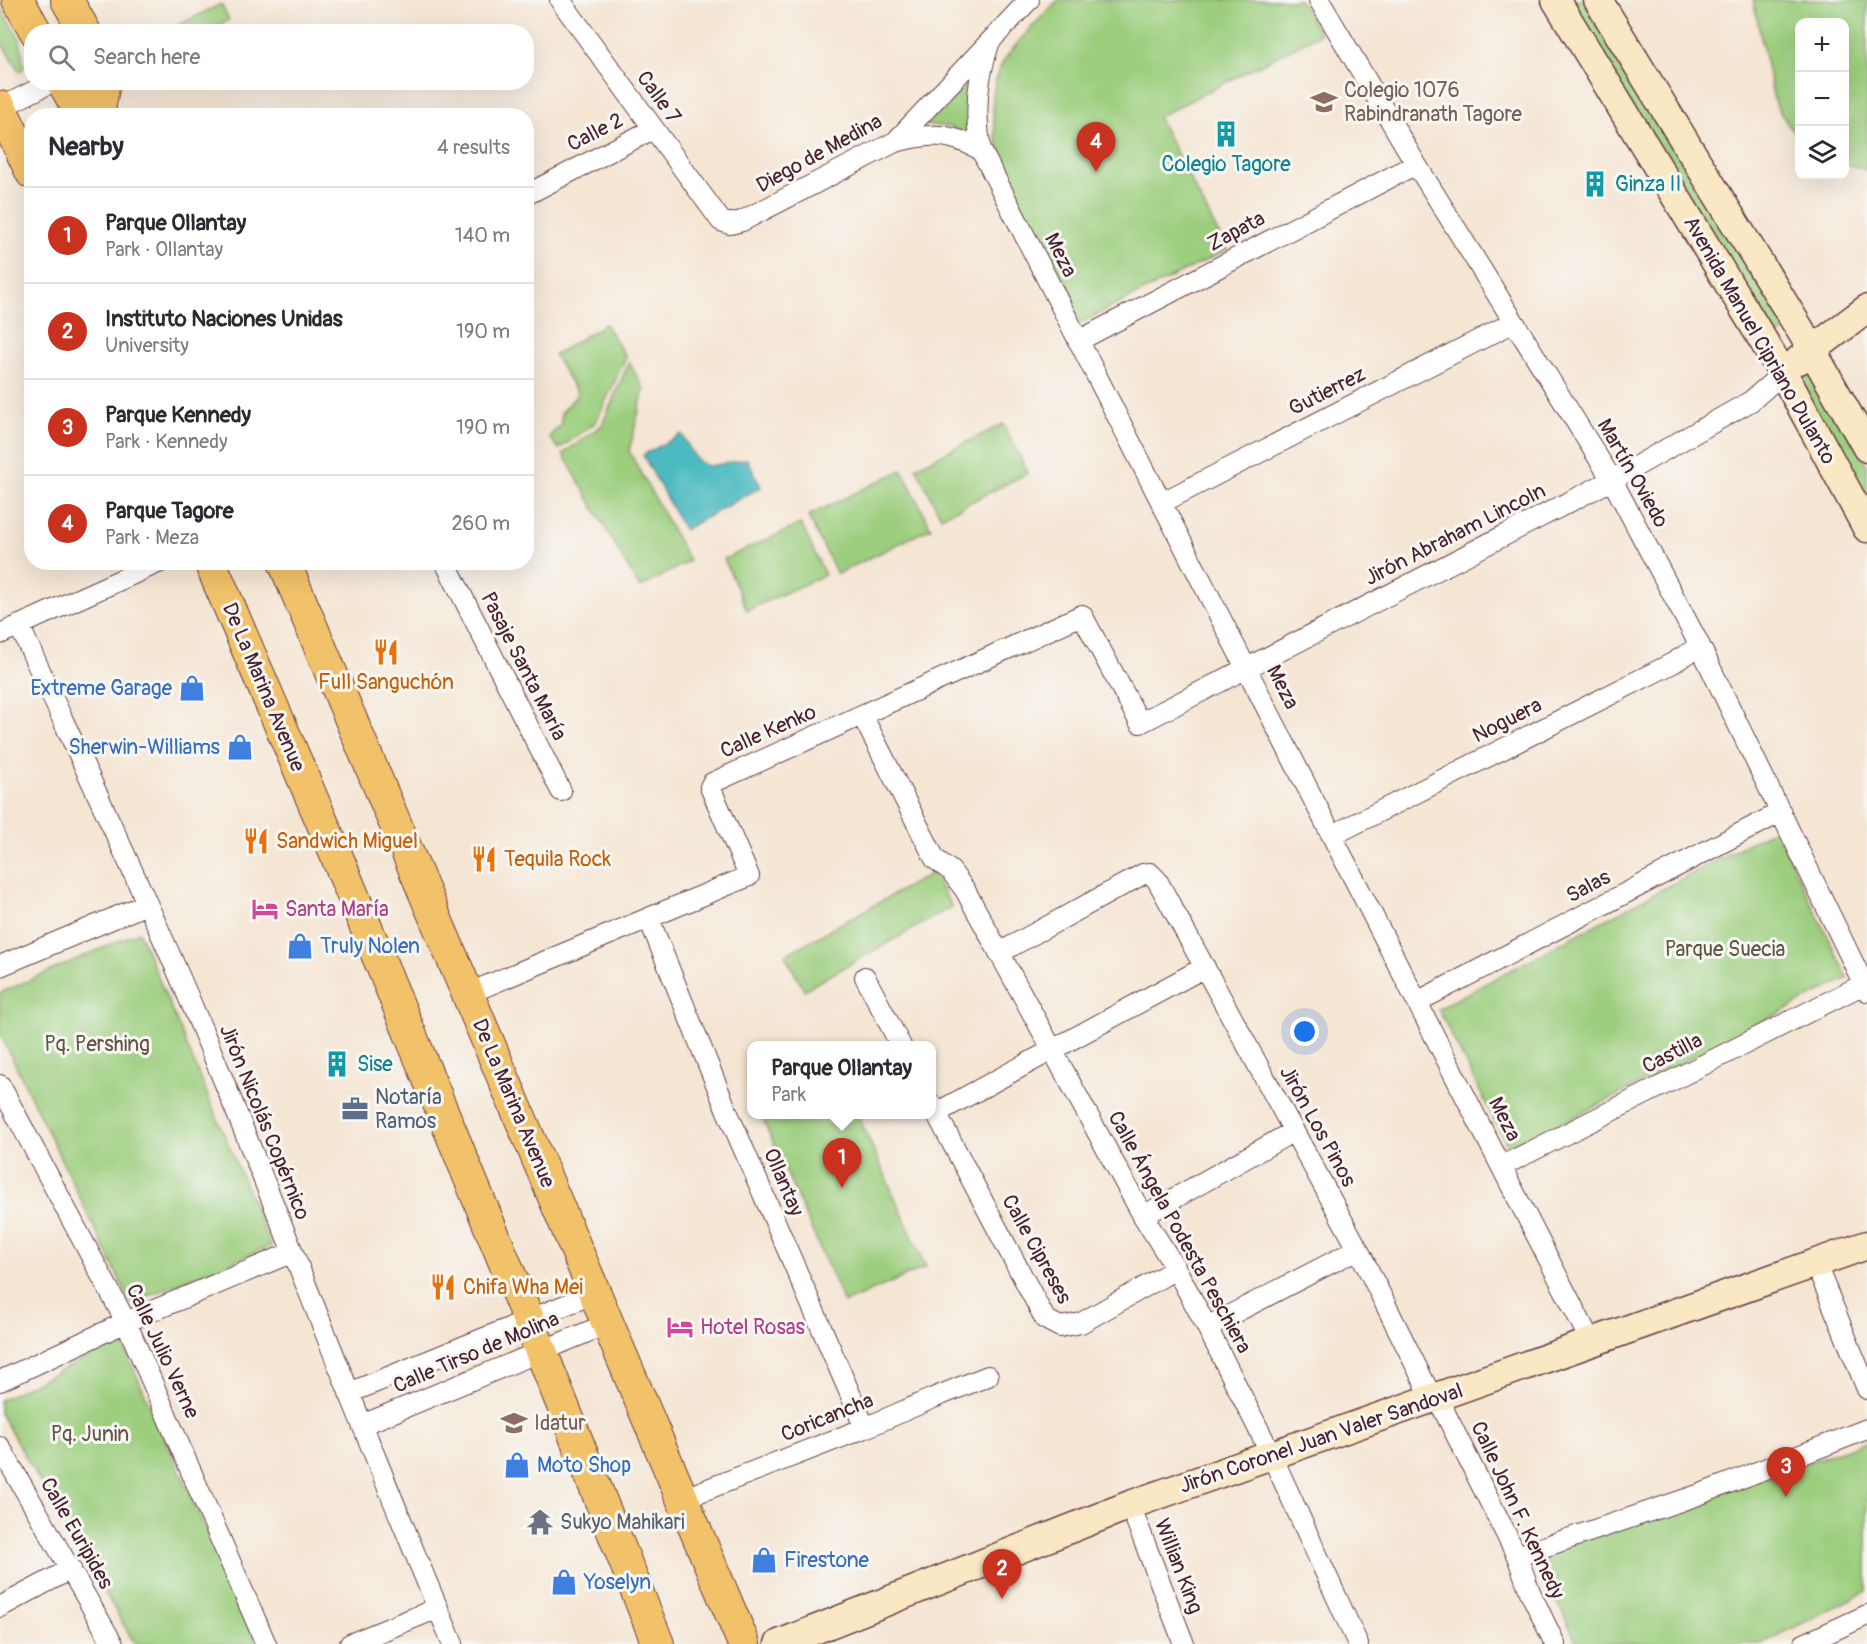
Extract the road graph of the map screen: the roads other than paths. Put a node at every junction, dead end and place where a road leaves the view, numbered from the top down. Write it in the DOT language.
graph roads {
  1 [pos="18,0"];
  2 [pos="67,0"];
  3 [pos="560,0"];
  4 [pos="1029,0"];
  5 [pos="1320,0"];
  6 [pos="1556,0"];
  7 [pos="1598,0"];
  8 [pos="32,24"];
  9 [pos="80,24"];
  10 [pos="989,44"];
  11 [pos="36,90"];
  12 [pos="67,90"];
  13 [pos="103,90"];
  14 [pos="0,108"];
  15 [pos="78,108"];
  16 [pos="99,108"];
  17 [pos="653,129"];
  18 [pos="895,142"];
  19 [pos="981,150"];
  20 [pos="24,156"];
  21 [pos="1416,164"];
  22 [pos="534,191"];
  23 [pos="721,220"];
  24 [pos="1867,309"];
  25 [pos="1514,322"];
  26 [pos="1078,341"];
  27 [pos="1812,348"];
  28 [pos="1783,373"];
  29 [pos="1867,447"];
  30 [pos="1611,480"];
  31 [pos="1163,502"];
  32 [pos="1867,528"];
  33 [pos="142,570"];
  34 [pos="213,570"];
  35 [pos="287,570"];
  36 [pos="449,570"];
  37 [pos="19,625"];
  38 [pos="0,634"];
  39 [pos="1701,646"];
  40 [pos="1247,669"];
  41 [pos="862,715"];
  42 [pos="1140,723"];
  43 [pos="561,792"];
  44 [pos="1781,812"];
  45 [pos="1333,835"];
  46 [pos="147,904"];
  47 [pos="649,919"];
  48 [pos="999,953"];
  49 [pos="0,966"];
  50 [pos="1205,967"];
  51 [pos="865,977"];
  52 [pos="1865,987"];
  53 [pos="467,994"];
  54 [pos="1417,1002"];
  55 [pos="898,1041"];
  56 [pos="1053,1049"];
  57 [pos="0,1085"];
  58 [pos="936,1108"];
  59 [pos="936,1113"];
  60 [pos="1294,1131"];
  61 [pos="1502,1166"];
  62 [pos="1143,1216"];
  63 [pos="1867,1245"];
  64 [pos="1358,1249"];
  65 [pos="293,1252"];
  66 [pos="1815,1262"];
  67 [pos="1176,1269"];
  68 [pos="594,1293"];
  69 [pos="529,1321"];
  70 [pos="126,1323"];
  71 [pos="608,1324"];
  72 [pos="1207,1327"];
  73 [pos="1591,1342"];
  74 [pos="541,1351"];
  75 [pos="988,1376"];
  76 [pos="0,1381"];
  77 [pos="1867,1389"];
  78 [pos="349,1393"];
  79 [pos="1435,1398"];
  80 [pos="362,1425"];
  81 [pos="865,1428"];
  82 [pos="1867,1429"];
  83 [pos="0,1447"];
  84 [pos="1271,1455"];
  85 [pos="682,1499"];
  86 [pos="1130,1505"];
  87 [pos="1517,1556"];
  88 [pos="71,1569"];
  89 [pos="0,1607"];
  90 [pos="438,1608"];
  91 [pos="1867,1615"];
  92 [pos="113,1644"];
  93 [pos="266,1644"];
  94 [pos="350,1644"];
  95 [pos="453,1644"];
  96 [pos="658,1644"];
  97 [pos="744,1644"];
  98 [pos="779,1644"];
  99 [pos="1184,1644"];
  100 [pos="1359,1644"];
  101 [pos="1555,1644"];
  102 [pos="1804,1644"];
  1 -- 8 [label="main road"];
  2 -- 9 [label="main road"];
  3 -- 17 [label="street, Calle 7"];
  4 -- 10 [label="street, Diego de Medina"];
  5 -- 21 [label="street, Martín Oviedo"];
  6 -- 28 [label="street, Avenida Manuel Cipriano Dulanto"];
  7 -- 27 [label="street, Avenida Manuel Cipriano Dulanto"];
  10 -- 18 [label="street, Diego de Medina"];
  10 -- 19 [label="street, Meza"];
  11 -- 14 [label="street"];
  12 -- 15 [label="main road"];
  13 -- 16 [label="main road"];
  14 -- 20 [label="main road"];
  17 -- 22 [label="street, Calle 2"];
  17 -- 23 [label="street, Calle 7"];
  18 -- 19 [label="street"];
  18 -- 23 [label="street, Diego de Medina"];
  19 -- 26 [label="street, Meza"];
  21 -- 25 [label="street, Martín Oviedo"];
  21 -- 26 [label="street, Zapata"];
  24 -- 27 [label="street"];
  25 -- 30 [label="street, Martín Oviedo"];
  25 -- 31 [label="street, Gutierrez"];
  26 -- 31 [label="street, Meza"];
  27 -- 28 [label="street"];
  27 -- 29 [label="street, Avenida Manuel Cipriano Dulanto"];
  28 -- 30 [label="street, Jirón Abraham Lincoln"];
  28 -- 32 [label="street, Avenida Manuel Cipriano Dulanto"];
  30 -- 39 [label="street, Martín Oviedo"];
  30 -- 40 [label="street, Jirón Abraham Lincoln"];
  31 -- 40 [label="street, Meza"];
  33 -- 37 [label="street"];
  34 -- 69 [label="main road, De La Marina Avenue"];
  35 -- 53 [label="main road, De La Marina Avenue"];
  36 -- 43 [label="street, Pasaje Santa María"];
  37 -- 38 [label="street"];
  37 -- 46 [label="street, Jirón Nicolás Copérnico"];
  39 -- 44 [label="street, Martín Oviedo"];
  39 -- 45 [label="street, Noguera"];
  40 -- 42 [label="street, Jirón Abraham Lincoln"];
  40 -- 45 [label="street, Meza"];
  41 -- 42 [label="street, Calle Kenko"];
  41 -- 47 [label="street, Calle Kenko"];
  41 -- 48 [label="street, Calle Ángela Podesta Peschiera"];
  44 -- 52 [label="street, Martín Oviedo"];
  44 -- 54 [label="street, Salas"];
  45 -- 54 [label="street, Meza"];
  46 -- 49 [label="street"];
  46 -- 65 [label="street, Jirón Nicolás Copérnico"];
  47 -- 53 [label="street, Calle Kenko"];
  47 -- 81 [label="street, Ollantay"];
  48 -- 50 [label="street, Jirón Los Pinos"];
  48 -- 56 [label="street, Calle Ángela Podesta Peschiera"];
  50 -- 56 [label="street"];
  50 -- 60 [label="street, Jirón Los Pinos"];
  51 -- 55 [label="street"];
  52 -- 61 [label="street, Castilla"];
  53 -- 68 [label="main road, De La Marina Avenue"];
  54 -- 61 [label="street, Meza"];
  56 -- 58 [label="street"];
  56 -- 62 [label="street, Calle Ángela Podesta Peschiera"];
  57 -- 70 [label="street, Calle Julio Verne"];
  59 -- 67 [label="street, Calle Cipreses"];
  60 -- 62 [label="street"];
  60 -- 64 [label="street, Jirón Los Pinos"];
  61 -- 73 [label="street, Meza"];
  62 -- 67 [label="street, Calle Ángela Podesta Peschiera"];
  63 -- 66 [label="street, Jirón Coronel Juan Valer Sandoval"];
  64 -- 72 [label="street"];
  64 -- 79 [label="street, Jirón Los Pinos"];
  65 -- 70 [label="street"];
  65 -- 78 [label="street, Jirón Nicolás Copérnico"];
  66 -- 73 [label="street, Jirón Coronel Juan Valer Sandoval"];
  66 -- 77 [label="street"];
  67 -- 72 [label="street, Calle Ángela Podesta Peschiera"];
  68 -- 69 [label="street, Calle Tirso de Molina"];
  68 -- 71 [label="main road, De La Marina Avenue"];
  69 -- 74 [label="main road, De La Marina Avenue"];
  69 -- 78 [label="street, Calle Tirso de Molina"];
  70 -- 76 [label="street"];
  70 -- 93 [label="street, Calle Julio Verne"];
  71 -- 74 [label="street, Calle Tirso de Molina"];
  71 -- 85 [label="main road, De La Marina Avenue"];
  72 -- 84 [label="street, Calle Ángela Podesta Peschiera"];
  73 -- 79 [label="street, Jirón Coronel Juan Valer Sandoval"];
  74 -- 80 [label="street, Calle Tirso de Molina"];
  74 -- 96 [label="main road, De La Marina Avenue"];
  75 -- 81 [label="street, Coricancha"];
  78 -- 80 [label="street, Jirón Nicolás Copérnico"];
  79 -- 84 [label="street, Jirón Coronel Juan Valer Sandoval"];
  79 -- 87 [label="street, Calle John F. Kennedy"];
  80 -- 90 [label="street, Jirón Nicolás Copérnico"];
  81 -- 85 [label="street, Coricancha"];
  82 -- 87 [label="street"];
  83 -- 88 [label="street, Calle Euripides"];
  84 -- 86 [label="street, Jirón Coronel Juan Valer Sandoval"];
  84 -- 100 [label="street, Calle Ángela Podesta Peschiera"];
  85 -- 97 [label="main road, De La Marina Avenue"];
  86 -- 98 [label="street, Jirón Coronel Juan Valer Sandoval"];
  86 -- 99 [label="street, Willian King"];
  87 -- 101 [label="street, Calle John F. Kennedy"];
  88 -- 89 [label="street"];
  88 -- 92 [label="street, Calle Euripides"];
  90 -- 94 [label="street"];
  90 -- 95 [label="street, Jirón Nicolás Copérnico"];
  91 -- 102 [label="street"];
}
